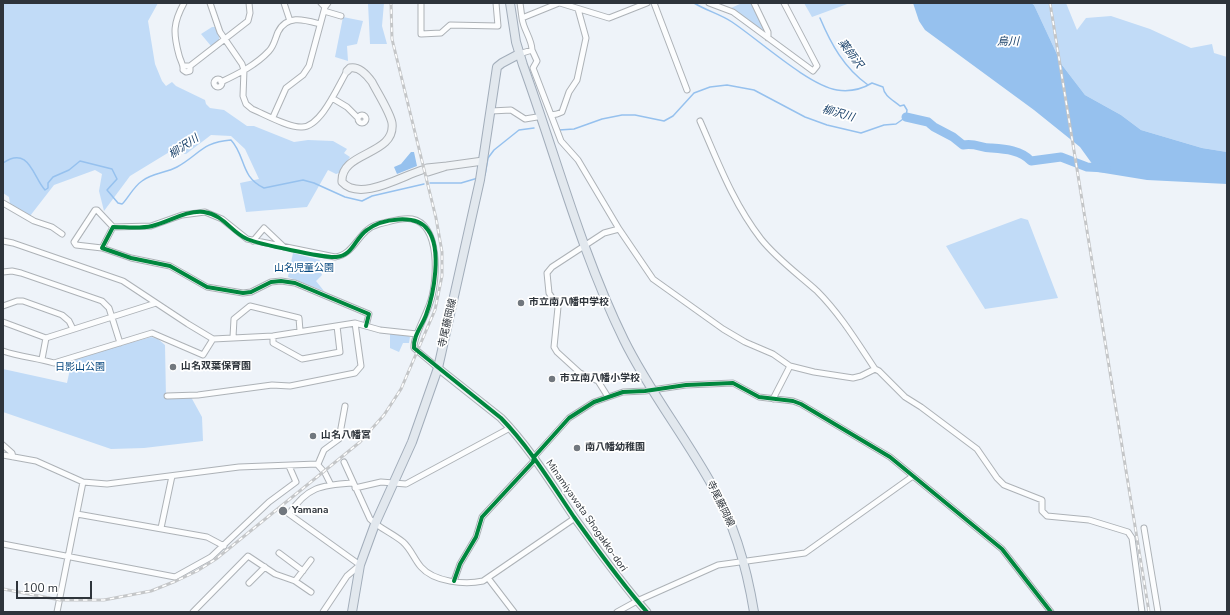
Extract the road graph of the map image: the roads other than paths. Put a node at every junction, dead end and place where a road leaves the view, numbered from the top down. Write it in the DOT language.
graph roads {
  1 [pos="184,3"];
  2 [pos="210,3"];
  3 [pos="248,3"];
  4 [pos="284,3"];
  5 [pos="421,3"];
  6 [pos="496,3"];
  7 [pos="505,3"];
  8 [pos="510,3"];
  9 [pos="520,3"];
  10 [pos="547,3"];
  11 [pos="647,3"];
  12 [pos="654,3"];
  13 [pos="709,3"];
  14 [pos="784,3"];
  15 [pos="558,4"];
  16 [pos="756,4"];
  17 [pos="722,5"];
  18 [pos="324,6"];
  19 [pos="578,9"];
  20 [pos="341,16"];
  21 [pos="522,18"];
  22 [pos="290,21"];
  23 [pos="320,24"];
  24 [pos="768,38"];
  25 [pos="225,39"];
  26 [pos="532,50"];
  27 [pos="517,55"];
  28 [pos="244,70"];
  29 [pos="347,71"];
  30 [pos="221,82"];
  31 [pos="688,90"];
  32 [pos="332,98"];
  33 [pos="491,111"];
  34 [pos="551,115"];
  35 [pos="273,117"];
  36 [pos="537,117"];
  37 [pos="358,118"];
  38 [pos="700,120"];
  39 [pos="549,141"];
  40 [pos="483,161"];
  41 [pos="3,203"];
  42 [pos="113,226"];
  43 [pos="619,229"];
  44 [pos="62,234"];
  45 [pos="3,241"];
  46 [pos="253,241"];
  47 [pos="585,245"];
  48 [pos="102,248"];
  49 [pos="284,248"];
  50 [pos="3,272"];
  51 [pos="156,303"];
  52 [pos="3,306"];
  53 [pos="113,317"];
  54 [pos="3,322"];
  55 [pos="356,323"];
  56 [pos="337,326"];
  57 [pos="366,326"];
  58 [pos="73,329"];
  59 [pos="300,331"];
  60 [pos="417,334"];
  61 [pos="273,336"];
  62 [pos="233,337"];
  63 [pos="46,338"];
  64 [pos="213,339"];
  65 [pos="120,343"];
  66 [pos="3,352"];
  67 [pos="42,359"];
  68 [pos="790,366"];
  69 [pos="438,368"];
  70 [pos="874,369"];
  71 [pos="651,390"];
  72 [pos="167,396"];
  73 [pos="608,397"];
  74 [pos="773,399"];
  75 [pos="345,406"];
  76 [pos="510,428"];
  77 [pos="3,445"];
  78 [pos="3,455"];
  79 [pos="14,457"];
  80 [pos="534,457"];
  81 [pos="344,462"];
  82 [pos="318,464"];
  83 [pos="289,466"];
  84 [pos="172,476"];
  85 [pos="913,476"];
  86 [pos="83,482"];
  87 [pos="394,483"];
  88 [pos="331,484"];
  89 [pos="354,485"];
  90 [pos="77,514"];
  91 [pos="575,518"];
  92 [pos="375,524"];
  93 [pos="161,528"];
  94 [pos="1144,528"];
  95 [pos="3,544"];
  96 [pos="224,546"];
  97 [pos="279,553"];
  98 [pos="69,557"];
  99 [pos="311,560"];
  100 [pos="743,561"];
  101 [pos="360,565"];
  102 [pos="265,567"];
  103 [pos="303,570"];
  104 [pos="488,578"];
  105 [pos="295,581"];
  106 [pos="454,581"];
  107 [pos="249,583"];
  108 [pos="311,592"];
  109 [pos="637,601"];
  110 [pos="57,612"];
  111 [pos="193,612"];
  112 [pos="323,612"];
  113 [pos="352,612"];
  114 [pos="514,612"];
  115 [pos="617,612"];
  116 [pos="647,612"];
  117 [pos="754,612"];
  118 [pos="1051,612"];
  119 [pos="1142,612"];
  120 [pos="1158,612"];
  1 -- 25 [label="street"];
  2 -- 25 [label="street"];
  3 -- 25 [label="street"];
  4 -- 22 [label="street"];
  5 -- 6 [label="street"];
  7 -- 27 [label="main road, 寺尾藤岡線"];
  8 -- 27 [label="main road, 寺尾藤岡線"];
  9 -- 21 [label="street"];
  10 -- 15 [label="street"];
  11 -- 19 [label="street"];
  12 -- 31 [label="street"];
  13 -- 17 [label="street"];
  14 -- 24 [label="street"];
  15 -- 19 [label="street"];
  15 -- 21 [label="street"];
  16 -- 24 [label="street"];
  17 -- 24 [label="street"];
  18 -- 20 [label="street"];
  18 -- 23 [label="street"];
  19 -- 34 [label="street"];
  21 -- 26 [label="street"];
  22 -- 23 [label="street"];
  22 -- 28 [label="street"];
  23 -- 35 [label="street"];
  25 -- 28 [label="street"];
  26 -- 27 [label="street"];
  26 -- 34 [label="street"];
  27 -- 33 [label="main road, 寺尾藤岡線"];
  27 -- 36 [label="main road, 寺尾藤岡線"];
  27 -- 39 [label="main road, 寺尾藤岡線"];
  28 -- 30 [label="street"];
  28 -- 35 [label="street"];
  29 -- 32 [label="street"];
  29 -- 40 [label="street"];
  32 -- 35 [label="street"];
  32 -- 37 [label="street"];
  33 -- 36 [label="street"];
  33 -- 40 [label="main road, 寺尾藤岡線"];
  34 -- 43 [label="street"];
  36 -- 39 [label="main road, 寺尾藤岡線"];
  38 -- 70 [label="street"];
  39 -- 47 [label="main road, 寺尾藤岡線"];
  40 -- 69 [label="main road, 寺尾藤岡線"];
  41 -- 44 [label="street"];
  42 -- 46 [label="street"];
  42 -- 48 [label="street"];
  42 -- 48 [label="street"];
  43 -- 47 [label="street"];
  43 -- 68 [label="street"];
  45 -- 51 [label="street"];
  46 -- 49 [label="street"];
  46 -- 49 [label="street"];
  47 -- 71 [label="main road, 寺尾藤岡線"];
  47 -- 73 [label="street"];
  48 -- 57 [label="street"];
  49 -- 60 [label="street"];
  50 -- 53 [label="street"];
  51 -- 53 [label="street"];
  51 -- 64 [label="street"];
  52 -- 58 [label="street"];
  53 -- 58 [label="street"];
  53 -- 65 [label="street"];
  54 -- 63 [label="street"];
  55 -- 56 [label="street"];
  55 -- 57 [label="street"];
  55 -- 72 [label="street"];
  56 -- 59 [label="street"];
  56 -- 61 [label="street"];
  57 -- 60 [label="street"];
  58 -- 63 [label="street"];
  59 -- 61 [label="street"];
  59 -- 62 [label="street"];
  60 -- 69 [label="street"];
  61 -- 62 [label="street"];
  62 -- 64 [label="street"];
  63 -- 67 [label="street"];
  64 -- 65 [label="street"];
  65 -- 67 [label="street"];
  66 -- 67 [label="street"];
  68 -- 70 [label="street"];
  68 -- 74 [label="street"];
  69 -- 76 [label="street, Minamiyawata Shogakko-dori"];
  69 -- 87 [label="main road, 寺尾藤岡線"];
  70 -- 119 [label="street"];
  71 -- 73 [label="street"];
  71 -- 74 [label="street"];
  71 -- 100 [label="main road, 寺尾藤岡線"];
  73 -- 80 [label="street"];
  74 -- 85 [label="street"];
  75 -- 82 [label="street"];
  76 -- 80 [label="street, Minamiyawata Shogakko-dori"];
  76 -- 87 [label="street"];
  77 -- 79 [label="street"];
  78 -- 79 [label="street"];
  79 -- 86 [label="street"];
  80 -- 91 [label="street, Minamiyawata Shogakko-dori"];
  80 -- 106 [label="street"];
  81 -- 89 [label="street"];
  82 -- 83 [label="street"];
  82 -- 88 [label="street"];
  83 -- 84 [label="street"];
  83 -- 96 [label="street"];
  84 -- 86 [label="street"];
  84 -- 93 [label="street"];
  85 -- 100 [label="street"];
  85 -- 118 [label="street"];
  86 -- 90 [label="street"];
  87 -- 89 [label="street"];
  87 -- 92 [label="main road, 寺尾藤岡線"];
  88 -- 89 [label="street"];
  88 -- 101 [label="street"];
  89 -- 92 [label="street"];
  90 -- 93 [label="street"];
  90 -- 98 [label="street"];
  91 -- 104 [label="street"];
  91 -- 109 [label="street, Minamiyawata Shogakko-dori"];
  92 -- 101 [label="main road, 寺尾藤岡線"];
  92 -- 106 [label="street"];
  93 -- 96 [label="street"];
  94 -- 120 [label="street"];
  95 -- 98 [label="street"];
  96 -- 98 [label="street"];
  97 -- 103 [label="street"];
  98 -- 110 [label="street"];
  99 -- 103 [label="street"];
  100 -- 109 [label="street"];
  100 -- 117 [label="main road, 寺尾藤岡線"];
  101 -- 112 [label="street"];
  101 -- 113 [label="main road, 寺尾藤岡線"];
  102 -- 105 [label="street"];
  102 -- 107 [label="street"];
  102 -- 111 [label="street"];
  103 -- 105 [label="street"];
  104 -- 106 [label="street"];
  104 -- 114 [label="street"];
  105 -- 108 [label="street"];
  109 -- 115 [label="street"];
  109 -- 116 [label="street, Minamiyawata Shogakko-dori"];
}
